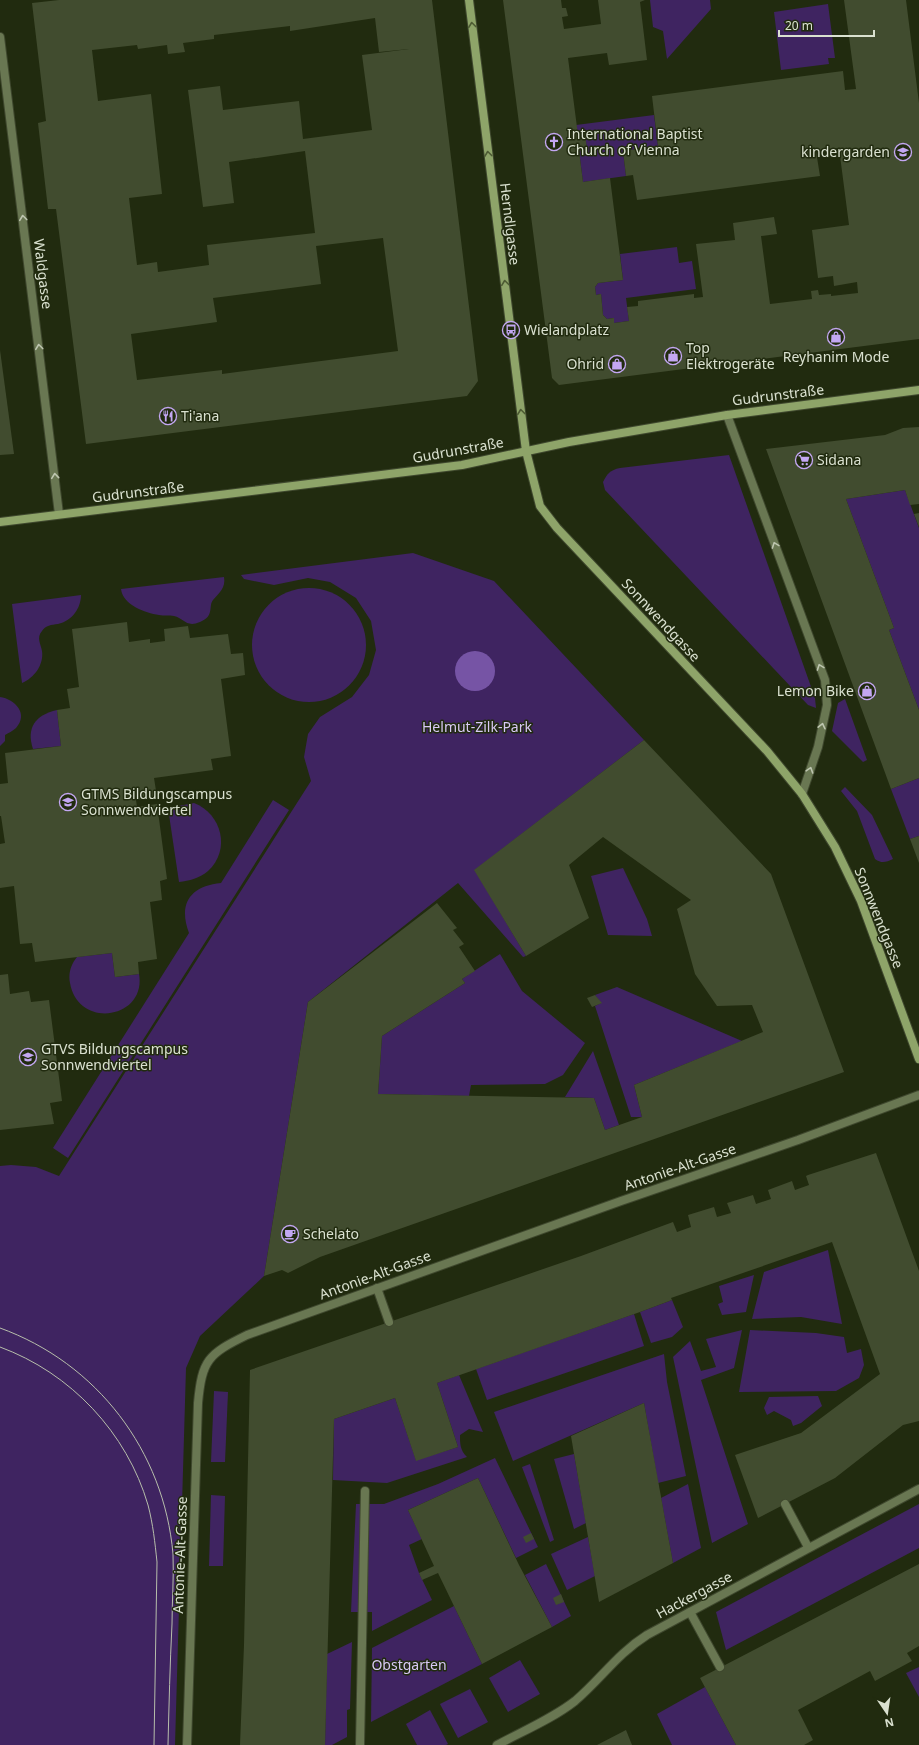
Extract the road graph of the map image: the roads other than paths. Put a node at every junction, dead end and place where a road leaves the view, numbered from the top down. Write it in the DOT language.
graph roads {
  1 [pos="468,0"];
  2 [pos="0,37"];
  3 [pos="919,390"];
  4 [pos="727,415"];
  5 [pos="526,450"];
  6 [pos="59,514"];
  7 [pos="0,522"];
  8 [pos="802,794"];
  9 [pos="919,1059"];
  10 [pos="919,1095"];
  11 [pos="377,1288"];
  12 [pos="389,1322"];
  13 [pos="919,1489"];
  14 [pos="365,1491"];
  15 [pos="785,1504"];
  16 [pos="808,1547"];
  17 [pos="690,1612"];
  18 [pos="720,1667"];
  19 [pos="187,1745"];
  20 [pos="360,1745"];
  21 [pos="497,1745"];
  5 -- 1 [label="main road, Herndlgasse, one-way"];
  6 -- 2 [label="street, Waldgasse, one-way"];
  3 -- 4 [label="main road, Gudrunstraße"];
  4 -- 5 [label="main road, Gudrunstraße"];
  8 -- 4 [label="street, one-way"];
  5 -- 6 [label="main road, Gudrunstraße"];
  5 -- 8 [label="main road, Sonnwendgasse"];
  6 -- 7 [label="main road, Gudrunstraße"];
  8 -- 9 [label="main road, Sonnwendgasse"];
  10 -- 11 [label="street, Antonie-Alt-Gasse"];
  11 -- 12 [label="street"];
  11 -- 19 [label="street, Antonie-Alt-Gasse"];
  13 -- 16 [label="street, Hackergasse"];
  14 -- 20 [label="street"];
  15 -- 16 [label="street"];
  16 -- 17 [label="street, Hackergasse"];
  17 -- 18 [label="street"];
  17 -- 21 [label="street, Hackergasse"];
}
